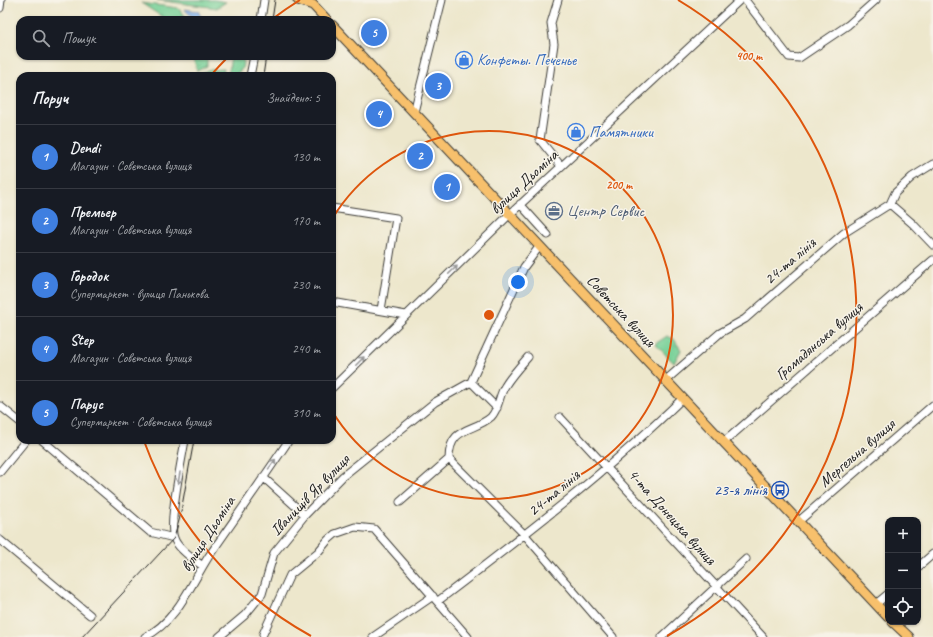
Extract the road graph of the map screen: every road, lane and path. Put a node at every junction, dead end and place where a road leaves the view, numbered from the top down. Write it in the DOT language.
graph roads {
  1 [pos="1,0"];
  2 [pos="264,0"];
  3 [pos="298,0"];
  4 [pos="442,0"];
  5 [pos="558,0"];
  6 [pos="740,0"];
  7 [pos="745,0"];
  8 [pos="876,0"];
  9 [pos="0,8"];
  10 [pos="262,16"];
  11 [pos="323,16"];
  12 [pos="336,29"];
  13 [pos="253,60"];
  14 [pos="251,72"];
  15 [pos="414,112"];
  16 [pos="933,164"];
  17 [pos="561,166"];
  18 [pos="520,204"];
  19 [pos="890,204"];
  20 [pos="336,209"];
  21 [pos="509,215"];
  22 [pos="548,235"];
  23 [pos="933,245"];
  24 [pos="539,247"];
  25 [pos="933,260"];
  26 [pos="336,303"];
  27 [pos="382,310"];
  28 [pos="406,315"];
  29 [pos="528,357"];
  30 [pos="666,380"];
  31 [pos="471,382"];
  32 [pos="336,384"];
  33 [pos="683,398"];
  34 [pos="933,405"];
  35 [pos="0,406"];
  36 [pos="497,408"];
  37 [pos="560,417"];
  38 [pos="16,419"];
  39 [pos="724,442"];
  40 [pos="23,444"];
  41 [pos="47,444"];
  42 [pos="185,444"];
  43 [pos="287,444"];
  44 [pos="449,459"];
  45 [pos="608,467"];
  46 [pos="0,472"];
  47 [pos="263,477"];
  48 [pos="400,502"];
  49 [pos="306,515"];
  50 [pos="799,521"];
  51 [pos="525,535"];
  52 [pos="174,538"];
  53 [pos="0,540"];
  54 [pos="933,554"];
  55 [pos="746,559"];
  56 [pos="921,564"];
  57 [pos="203,566"];
  58 [pos="717,587"];
  59 [pos="885,596"];
  60 [pos="435,599"];
  61 [pos="876,604"];
  62 [pos="885,614"];
  63 [pos="90,615"];
  64 [pos="896,625"];
  65 [pos="262,634"];
  66 [pos="146,637"];
  67 [pos="219,637"];
  68 [pos="373,637"];
  69 [pos="468,637"];
  70 [pos="613,637"];
  71 [pos="662,637"];
  72 [pos="763,637"];
  73 [pos="909,637"];
  1 -- 9 [label="street"];
  2 -- 10 [label="street"];
  3 -- 11 [label="main road"];
  4 -- 15 [label="street"];
  5 -- 17 [label="street"];
  6 -- 17 [label="street, вулиця Дьоміна"];
  7 -- 8 [label="street"];
  12 -- 15 [label="main road, Совєтська вулиця"];
  13 -- 14 [label="street"];
  15 -- 21 [label="main road, Совєтська вулиця"];
  16 -- 19 [label="street, 24-та лінія"];
  17 -- 18 [label="street, вулиця Дьоміна"];
  18 -- 21 [label="street, вулиця Дьоміна"];
  18 -- 22 [label="street"];
  19 -- 23 [label="street"];
  19 -- 30 [label="street, 24-та лінія"];
  20 -- 27 [label="street"];
  21 -- 24 [label="main road, Совєтська вулиця"];
  28 -- 21 [label="street, вулиця Дьоміна, one-way"];
  24 -- 30 [label="main road, Совєтська вулиця"];
  24 -- 31 [label="street"];
  25 -- 39 [label="street, Громадянська вулиця"];
  26 -- 27 [label="street"];
  27 -- 28 [label="street"];
  32 -- 28 [label="street, вулиця Дьоміна, one-way"];
  29 -- 36 [label="street"];
  30 -- 33 [label="main road, Совєтська вулиця"];
  31 -- 36 [label="street"];
  31 -- 49 [label="street, Іванищів Яр вулиця"];
  33 -- 39 [label="main road, Совєтська вулиця"];
  33 -- 45 [label="street, 24-та лінія"];
  34 -- 50 [label="street, Мергельна вулиця"];
  35 -- 38 [label="street"];
  36 -- 44 [label="street"];
  37 -- 45 [label="street, 4-та Донецька вулиця"];
  39 -- 50 [label="main road, Совєтська вулиця"];
  40 -- 46 [label="street"];
  41 -- 52 [label="street"];
  42 -- 52 [label="street, one-way"];
  47 -- 43 [label="street, вулиця Дьоміна, one-way"];
  44 -- 48 [label="street"];
  44 -- 51 [label="street"];
  45 -- 51 [label="street, 24-та лінія"];
  45 -- 58 [label="street, 4-та Донецька вулиця"];
  47 -- 49 [label="street"];
  47 -- 57 [label="street, вулиця Дьоміна"];
  49 -- 67 [label="street, Іванищів Яр вулиця"];
  50 -- 61 [label="main road, Совєтська вулиця"];
  51 -- 60 [label="street, 24-та лінія"];
  51 -- 70 [label="street"];
  52 -- 57 [label="street"];
  53 -- 63 [label="street"];
  54 -- 56 [label="street"];
  55 -- 58 [label="street"];
  57 -- 66 [label="street, вулиця Дьоміна"];
  58 -- 71 [label="street"];
  58 -- 72 [label="street, 4-та Донецька вулиця"];
  59 -- 61 [label="street"];
  60 -- 65 [label="street"];
  60 -- 68 [label="street, 24-та лінія"];
  60 -- 69 [label="street"];
  61 -- 62 [label="main road, Совєтська вулиця"];
  64 -- 73 [label="main road"];
}
